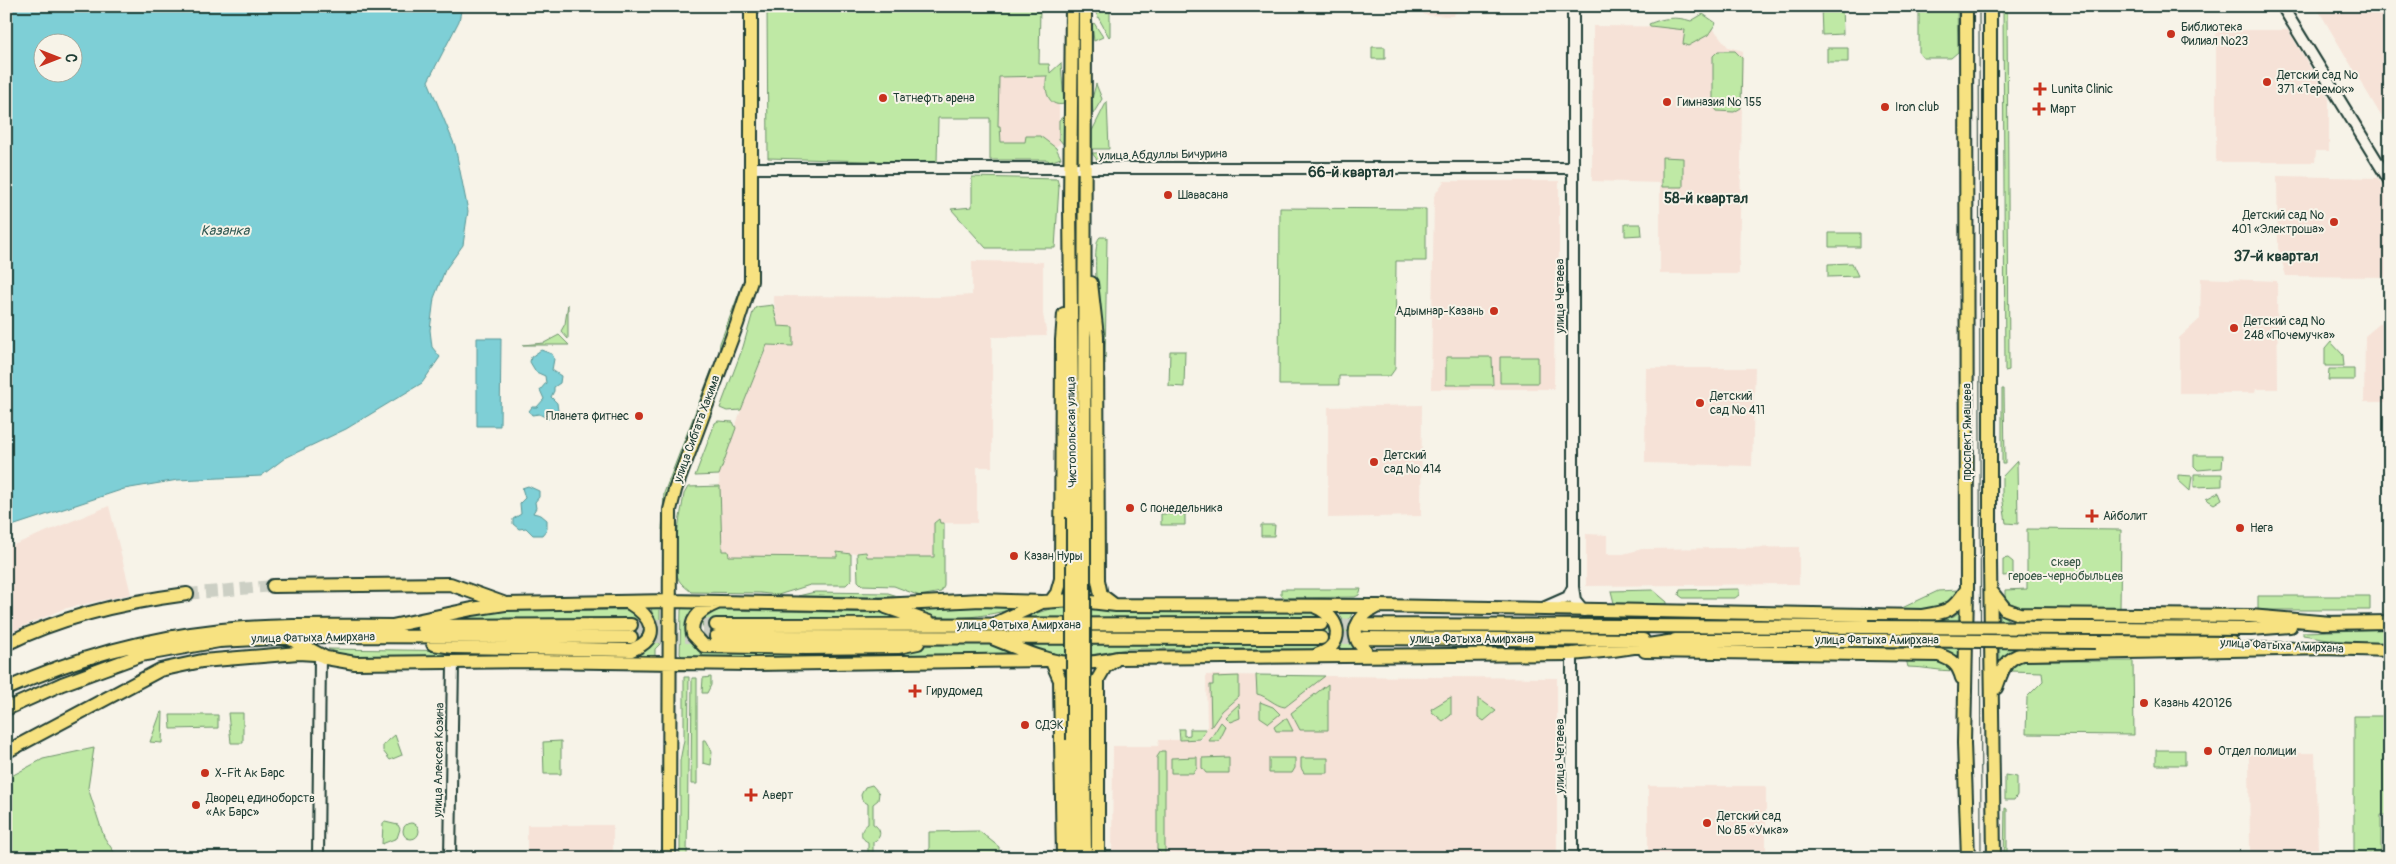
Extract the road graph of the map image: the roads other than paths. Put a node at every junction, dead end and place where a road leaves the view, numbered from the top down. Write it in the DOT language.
graph roads {
  1 [pos="751,6"];
  2 [pos="759,6"];
  3 [pos="1072,6"];
  4 [pos="1085,6"];
  5 [pos="1573,6"];
  6 [pos="1966,6"];
  7 [pos="1990,6"];
  8 [pos="2282,6"];
  9 [pos="756,168"];
  10 [pos="1071,168"];
  11 [pos="1084,168"];
  12 [pos="1573,168"];
  13 [pos="2390,182"];
  14 [pos="1085,246"];
  15 [pos="1070,264"];
  16 [pos="1079,517"];
  17 [pos="1097,544"];
  18 [pos="1062,545"];
  19 [pos="272,586"];
  20 [pos="1573,587"];
  21 [pos="1967,589"];
  22 [pos="1991,591"];
  23 [pos="187,594"];
  24 [pos="673,601"];
  25 [pos="1046,601"];
  26 [pos="628,602"];
  27 [pos="719,602"];
  28 [pos="505,604"];
  29 [pos="881,605"];
  30 [pos="1116,605"];
  31 [pos="1314,606"];
  32 [pos="1378,606"];
  33 [pos="1539,610"];
  34 [pos="1587,611"];
  35 [pos="2050,615"];
  36 [pos="1921,616"];
  37 [pos="2390,622"];
  38 [pos="2330,623"];
  39 [pos="1321,624"];
  40 [pos="1365,625"];
  41 [pos="392,626"];
  42 [pos="1654,626"];
  43 [pos="716,631"];
  44 [pos="941,632"];
  45 [pos="992,632"];
  46 [pos="1868,634"];
  47 [pos="287,637"];
  48 [pos="368,637"];
  49 [pos="1321,638"];
  50 [pos="1365,638"];
  51 [pos="1682,640"];
  52 [pos="6,644"];
  53 [pos="556,648"];
  54 [pos="806,648"];
  55 [pos="2330,648"];
  56 [pos="1613,650"];
  57 [pos="2390,650"];
  58 [pos="2051,653"];
  59 [pos="320,654"];
  60 [pos="1379,654"];
  61 [pos="1572,654"];
  62 [pos="1920,655"];
  63 [pos="1314,656"];
  64 [pos="1117,658"];
  65 [pos="533,661"];
  66 [pos="1049,661"];
  67 [pos="452,663"];
  68 [pos="673,664"];
  69 [pos="825,664"];
  70 [pos="1965,688"];
  71 [pos="6,689"];
  72 [pos="1993,695"];
  73 [pos="6,709"];
  74 [pos="1098,709"];
  75 [pos="1060,710"];
  76 [pos="1079,740"];
  77 [pos="6,752"];
  78 [pos="318,858"];
  79 [pos="450,858"];
  80 [pos="669,858"];
  81 [pos="676,858"];
  82 [pos="1063,858"];
  83 [pos="1073,858"];
  84 [pos="1084,858"];
  85 [pos="1098,858"];
  86 [pos="1572,858"];
  87 [pos="1968,858"];
  88 [pos="1994,858"];
  1 -- 9 [label="main road, улица Сибгата Хакима"];
  2 -- 9 [label="main road, улица Сибгата Хакима"];
  3 -- 10 [label="main road, Чистопольская улица"];
  4 -- 11 [label="main road, Чистопольская улица"];
  5 -- 12 [label="street, улица Четаева"];
  6 -- 21 [label="main road, проспект Ямашева"];
  7 -- 22 [label="main road, проспект Ямашева"];
  8 -- 13 [label="street"];
  9 -- 10 [label="street, улица Абдуллы Бичурина"];
  9 -- 24 [label="main road, улица Сибгата Хакима"];
  10 -- 11 [label="street, улица Абдуллы Бичурина"];
  10 -- 15 [label="main road, Чистопольская улица"];
  11 -- 12 [label="street, улица Абдуллы Бичурина"];
  11 -- 14 [label="main road, Чистопольская улица"];
  12 -- 20 [label="street, улица Четаева"];
  14 -- 16 [label="main road, Чистопольская улица"];
  14 -- 17 [label="main road"];
  15 -- 16 [label="main road, Чистопольская улица"];
  15 -- 18 [label="main road"];
  16 -- 76 [label="main road, Чистопольская улица, bridge"];
  17 -- 18 [label="main road"];
  17 -- 30 [label="main road"];
  18 -- 25 [label="main road"];
  19 -- 28 [label="main road"];
  20 -- 33 [label="street"];
  20 -- 34 [label="street, улица Четаева"];
  21 -- 36 [label="main road"];
  21 -- 70 [label="main road, проспект Ямашева"];
  22 -- 35 [label="main road"];
  22 -- 72 [label="main road, проспект Ямашева"];
  23 -- 52 [label="main road"];
  24 -- 26 [label="main road"];
  24 -- 27 [label="main road"];
  24 -- 68 [label="main road, улица Сибгата Хакима"];
  25 -- 29 [label="main road"];
  25 -- 30 [label="main road"];
  25 -- 45 [label="main road"];
  26 -- 28 [label="main road"];
  26 -- 53 [label="main road"];
  27 -- 29 [label="main road"];
  27 -- 54 [label="main road"];
  28 -- 41 [label="main road"];
  29 -- 44 [label="main road"];
  30 -- 31 [label="main road"];
  31 -- 32 [label="main road"];
  31 -- 63 [label="main road"];
  32 -- 33 [label="main road"];
  32 -- 60 [label="main road"];
  33 -- 34 [label="main road"];
  34 -- 36 [label="main road"];
  34 -- 42 [label="main road"];
  35 -- 38 [label="main road"];
  35 -- 58 [label="main road"];
  36 -- 62 [label="main road"];
  37 -- 38 [label="main road, улица Фатыха Амирхана"];
  38 -- 46 [label="main road, улица Фатыха Амирхана, bridge"];
  39 -- 45 [label="main road, улица Фатыха Амирхана"];
  40 -- 42 [label="main road, улица Фатыха Амирхана"];
  41 -- 48 [label="main road, улица Фатыха Амирхана"];
  41 -- 71 [label="main road, улица Фатыха Амирхана"];
  42 -- 46 [label="main road, улица Фатыха Амирхана"];
  43 -- 44 [label="main road, улица Фатыха Амирхана"];
  44 -- 45 [label="main road, улица Фатыха Амирхана"];
  44 -- 54 [label="main road"];
  45 -- 49 [label="main road, улица Фатыха Амирхана"];
  45 -- 66 [label="main road"];
  46 -- 51 [label="main road, улица Фатыха Амирхана"];
  46 -- 55 [label="main road, улица Фатыха Амирхана, bridge"];
  47 -- 48 [label="main road, улица Фатыха Амирхана"];
  47 -- 59 [label="main road"];
  47 -- 73 [label="main road, улица Фатыха Амирхана"];
  48 -- 53 [label="main road"];
  50 -- 51 [label="main road, улица Фатыха Амирхана"];
  51 -- 56 [label="main road"];
  53 -- 65 [label="main road"];
  54 -- 69 [label="main road"];
  55 -- 57 [label="main road, улица Фатыха Амирхана"];
  55 -- 58 [label="main road"];
  56 -- 61 [label="main road"];
  56 -- 62 [label="main road"];
  58 -- 72 [label="main road"];
  59 -- 67 [label="main road"];
  59 -- 77 [label="main road"];
  59 -- 78 [label="street"];
  60 -- 61 [label="main road"];
  60 -- 63 [label="main road"];
  61 -- 86 [label="street, улица Четаева"];
  62 -- 70 [label="main road"];
  63 -- 64 [label="main road"];
  64 -- 66 [label="main road"];
  64 -- 74 [label="main road"];
  65 -- 67 [label="main road"];
  65 -- 68 [label="main road"];
  66 -- 69 [label="main road"];
  66 -- 75 [label="main road"];
  67 -- 79 [label="street, улица Алексея Козина"];
  68 -- 69 [label="main road"];
  68 -- 80 [label="main road, улица Сибгата Хакима"];
  68 -- 81 [label="main road, улица Сибгата Хакима"];
  70 -- 87 [label="main road, проспект Ямашева"];
  72 -- 88 [label="main road, проспект Ямашева"];
  74 -- 75 [label="main road"];
  74 -- 85 [label="main road"];
  75 -- 82 [label="main road"];
  76 -- 83 [label="main road, Чистопольская улица"];
  76 -- 84 [label="main road, Чистопольская улица"];
}
